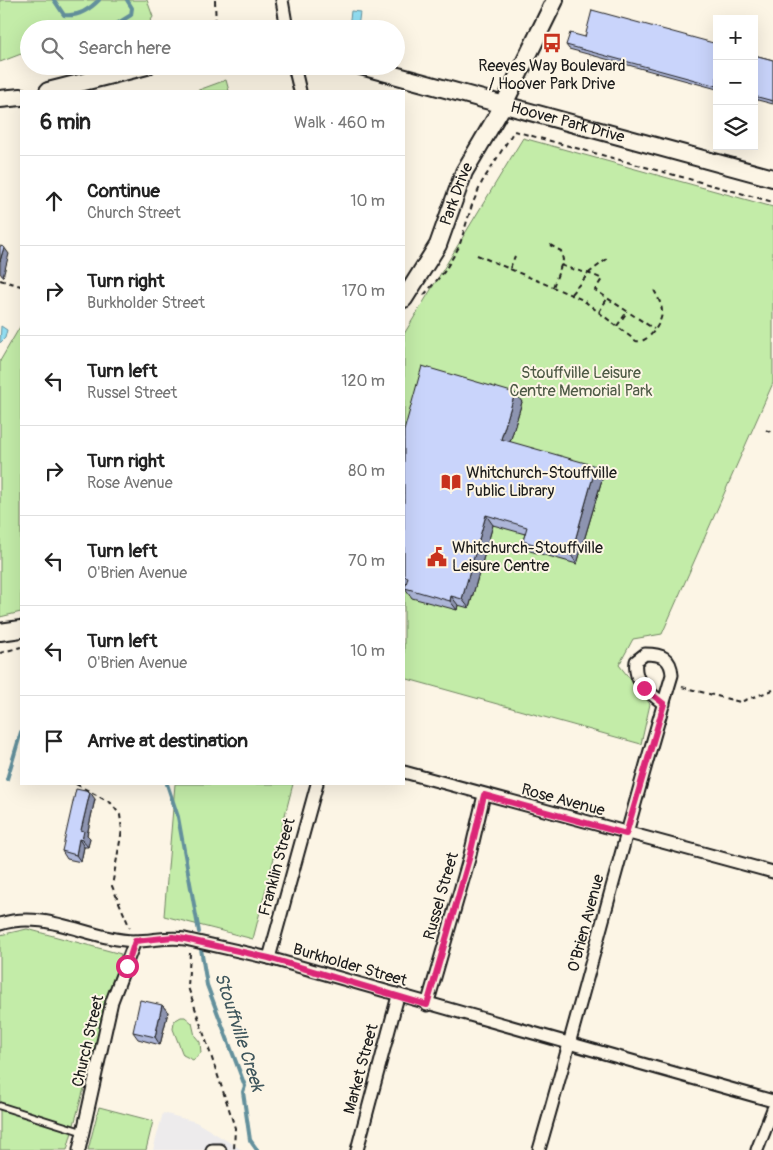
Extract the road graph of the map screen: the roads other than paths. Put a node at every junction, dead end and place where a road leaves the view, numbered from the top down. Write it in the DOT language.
graph roads {
  1 [pos="282,0"];
  2 [pos="555,0"];
  3 [pos="285,20"];
  4 [pos="111,75"];
  5 [pos="296,75"];
  6 [pos="395,75"];
  7 [pos="52,90"];
  8 [pos="300,90"];
  9 [pos="20,97"];
  10 [pos="0,99"];
  11 [pos="504,104"];
  12 [pos="773,178"];
  13 [pos="410,293"];
  14 [pos="664,704"];
  15 [pos="405,772"];
  16 [pos="317,785"];
  17 [pos="484,795"];
  18 [pos="626,834"];
  19 [pos="773,872"];
  20 [pos="0,924"];
  21 [pos="135,941"];
  22 [pos="269,958"];
  23 [pos="398,996"];
  24 [pos="427,1005"];
  25 [pos="570,1045"];
  26 [pos="773,1101"];
  27 [pos="0,1106"];
  28 [pos="773,1109"];
  29 [pos="83,1132"];
  30 [pos="79,1150"];
  31 [pos="212,1150"];
  32 [pos="220,1150"];
  33 [pos="356,1150"];
  34 [pos="539,1150"];
  35 [pos="757,1150"];
  1 -- 3 [label="street"];
  2 -- 11 [label="street, Park Drive"];
  4 -- 7 [label="street"];
  5 -- 8 [label="street"];
  6 -- 11 [label="street, Hoover Park Drive"];
  9 -- 10 [label="street"];
  11 -- 12 [label="street, Hoover Park Drive"];
  11 -- 13 [label="street, Park Drive"];
  14 -- 14 [label="street, O'Brien Avenue"];
  14 -- 18 [label="street, O'Brien Avenue"];
  15 -- 17 [label="street, Rose Avenue"];
  16 -- 22 [label="street, Franklin Street"];
  17 -- 18 [label="street, Rose Avenue"];
  17 -- 24 [label="street, Russel Street"];
  18 -- 19 [label="street, Rose Avenue"];
  18 -- 25 [label="street, O'Brien Avenue"];
  20 -- 21 [label="street, Burkholder Street"];
  21 -- 22 [label="street, Burkholder Street"];
  21 -- 29 [label="street, Church Street"];
  22 -- 23 [label="street, Burkholder Street"];
  23 -- 24 [label="street, Burkholder Street"];
  23 -- 33 [label="street, Market Street"];
  24 -- 25 [label="street, Burkholder Street"];
  25 -- 26 [label="street, Burkholder Street"];
  25 -- 34 [label="street, O'Brien Avenue"];
  27 -- 29 [label="lane"];
  28 -- 35 [label="street"];
  29 -- 30 [label="street, Church Street"];
  31 -- 32 [label="street"];
}
